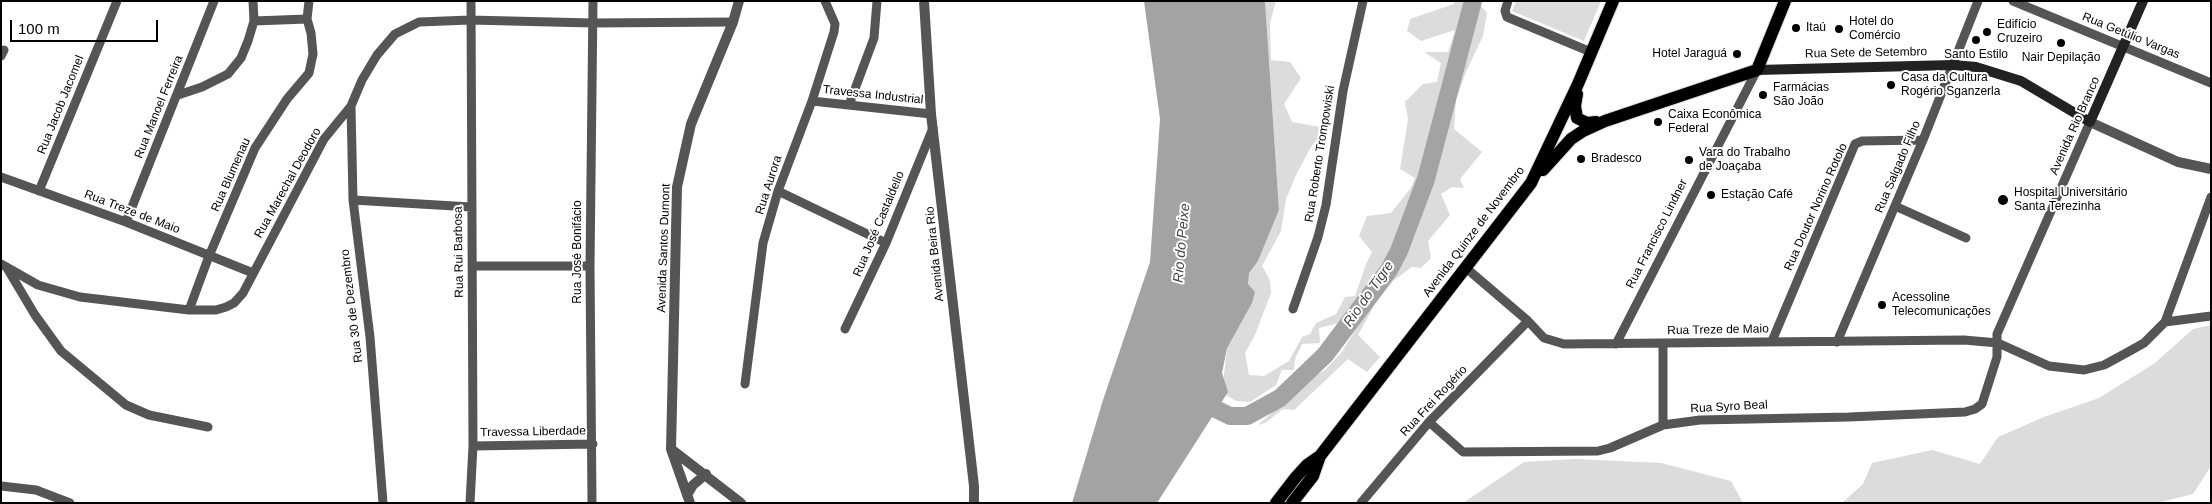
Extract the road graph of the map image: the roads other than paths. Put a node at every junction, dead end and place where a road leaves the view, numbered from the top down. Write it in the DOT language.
graph roads {
  1 [pos="117,1"];
  2 [pos="214,1"];
  3 [pos="252,1"];
  4 [pos="309,1"];
  5 [pos="471,1"];
  6 [pos="593,1"];
  7 [pos="739,1"];
  8 [pos="825,1"];
  9 [pos="877,1"];
  10 [pos="924,1"];
  11 [pos="1363,1"];
  12 [pos="1508,1"];
  13 [pos="1613,1"];
  14 [pos="1785,1"];
  15 [pos="1978,1"];
  16 [pos="2014,1"];
  17 [pos="2143,1"];
  18 [pos="307,19"];
  19 [pos="470,20"];
  20 [pos="254,21"];
  21 [pos="733,22"];
  22 [pos="592,23"];
  23 [pos="2124,47"];
  24 [pos="1591,52"];
  25 [pos="1953,65"];
  26 [pos="1757,70"];
  27 [pos="2211,83"];
  28 [pos="1578,84"];
  29 [pos="178,95"];
  30 [pos="812,101"];
  31 [pos="849,105"];
  32 [pos="351,106"];
  33 [pos="931,114"];
  34 [pos="1561,121"];
  35 [pos="1605,121"];
  36 [pos="2090,122"];
  37 [pos="933,128"];
  38 [pos="1571,139"];
  39 [pos="1923,140"];
  40 [pos="2211,169"];
  41 [pos="1,177"];
  42 [pos="1531,183"];
  43 [pos="39,191"];
  44 [pos="778,191"];
  45 [pos="2211,197"];
  46 [pos="353,200"];
  47 [pos="471,206"];
  48 [pos="1895,206"];
  49 [pos="126,222"];
  50 [pos="1966,238"];
  51 [pos="886,243"];
  52 [pos="209,256"];
  53 [pos="4,266"];
  54 [pos="472,266"];
  55 [pos="590,266"];
  56 [pos="1466,268"];
  57 [pos="254,273"];
  58 [pos="1293,309"];
  59 [pos="189,310"];
  60 [pos="2211,316"];
  61 [pos="1528,321"];
  62 [pos="2165,322"];
  63 [pos="845,329"];
  64 [pos="1772,342"];
  65 [pos="1837,342"];
  66 [pos="1998,343"];
  67 [pos="1616,344"];
  68 [pos="1663,344"];
  69 [pos="744,384"];
  70 [pos="1429,422"];
  71 [pos="1663,425"];
  72 [pos="208,426"];
  73 [pos="593,444"];
  74 [pos="473,446"];
  75 [pos="672,449"];
  76 [pos="706,474"];
  77 [pos="1,486"];
  78 [pos="689,499"];
  79 [pos="1283,501"];
  80 [pos="383,502"];
  81 [pos="70,503"];
  82 [pos="470,503"];
  83 [pos="592,503"];
  84 [pos="741,503"];
  85 [pos="974,503"];
  86 [pos="1361,503"];
  1 -- 43 [label="street, Rua Jacob Jacomel"];
  2 -- 29 [label="street, Rua Manoel Ferreira"];
  3 -- 20 [label="street"];
  4 -- 18 [label="street, Rua Blumenau"];
  5 -- 19 [label="street, Rua Rui Barbosa"];
  6 -- 22 [label="street, Rua José Bonifácio"];
  7 -- 21 [label="street, Avenida Santos Dumont"];
  8 -- 30 [label="street, Rua Aurora"];
  9 -- 31 [label="street"];
  10 -- 33 [label="street, Avenida Beira Rio"];
  11 -- 58 [label="street, Rua Roberto Trompowiski"];
  12 -- 24 [label="street"];
  13 -- 24 [label="main road, Avenida Quinze de Novembro"];
  14 -- 26 [label="main road, Rua Francisco Lindner"];
  15 -- 25 [label="street, Rua Salgado Filho"];
  16 -- 23 [label="street, Rua Getúlio Vargas"];
  17 -- 23 [label="main road, Avenida Rio Branco"];
  18 -- 20 [label="street"];
  18 -- 52 [label="street, Rua Blumenau"];
  19 -- 22 [label="street, Rua Marechal Deodoro"];
  19 -- 32 [label="street, Rua Marechal Deodoro"];
  19 -- 47 [label="street, Rua Rui Barbosa"];
  20 -- 29 [label="street"];
  21 -- 22 [label="street, Rua Marechal Deodoro"];
  21 -- 75 [label="street, Avenida Santos Dumont"];
  22 -- 55 [label="street, Rua José Bonifácio"];
  23 -- 27 [label="street, Rua Getúlio Vargas"];
  23 -- 36 [label="main road, Avenida Rio Branco"];
  24 -- 28 [label="main road, Avenida Quinze de Novembro"];
  25 -- 26 [label="main road, Rua Sete de Setembro"];
  25 -- 36 [label="main road, Rua Sete de Setembro"];
  25 -- 39 [label="street, Rua Salgado Filho"];
  26 -- 35 [label="main road, Rua Sete de Setembro"];
  26 -- 67 [label="street, Rua Francisco Lindner"];
  28 -- 34 [label="main road, Avenida Quinze de Novembro"];
  28 -- 35 [label="main road"];
  29 -- 49 [label="street, Rua Manoel Ferreira"];
  30 -- 31 [label="street, Travessa Industrial"];
  30 -- 44 [label="street, Rua Aurora"];
  31 -- 33 [label="street, Travessa Industrial"];
  32 -- 46 [label="street, Rua 30 de Dezembro"];
  32 -- 57 [label="street, Rua Marechal Deodoro"];
  33 -- 37 [label="street, Avenida Beira Rio"];
  34 -- 38 [label="main road"];
  34 -- 42 [label="main road, Avenida Quinze de Novembro"];
  35 -- 38 [label="main road, Rua Sete de Setembro"];
  36 -- 40 [label="street, Rua Sete de Setembro"];
  36 -- 66 [label="street, Avenida Rio Branco"];
  37 -- 51 [label="street, Rua José Castaldello"];
  37 -- 85 [label="street, Avenida Beira Rio"];
  38 -- 42 [label="main road, Rua Sete de Setembro"];
  39 -- 48 [label="street, Rua Salgado Filho"];
  39 -- 64 [label="street, Rua Doutor Norino Rotolo"];
  41 -- 43 [label="street, Rua Treze de Maio"];
  42 -- 56 [label="main road, Avenida Quinze de Novembro"];
  43 -- 49 [label="street, Rua Treze de Maio"];
  44 -- 51 [label="street"];
  44 -- 69 [label="street, Rua Aurora"];
  45 -- 62 [label="street"];
  46 -- 47 [label="street"];
  46 -- 80 [label="street, Rua 30 de Dezembro"];
  47 -- 54 [label="street, Rua Rui Barbosa"];
  48 -- 50 [label="street"];
  48 -- 65 [label="street, Rua Salgado Filho"];
  49 -- 52 [label="street, Rua Treze de Maio"];
  51 -- 63 [label="street, Rua José Castaldello"];
  52 -- 57 [label="street, Rua Treze de Maio"];
  52 -- 59 [label="street, Rua Blumenau"];
  53 -- 59 [label="street, Rua Marechal Deodoro"];
  53 -- 72 [label="street"];
  54 -- 55 [label="street"];
  54 -- 74 [label="street, Rua Rui Barbosa"];
  55 -- 73 [label="street, Rua José Bonifácio"];
  56 -- 61 [label="street, Rua Treze de Maio"];
  56 -- 79 [label="main road, Avenida Quinze de Novembro"];
  57 -- 59 [label="street, Rua Marechal Deodoro"];
  60 -- 62 [label="street"];
  61 -- 67 [label="street, Rua Treze de Maio"];
  61 -- 70 [label="street, Rua Frei Rogério"];
  62 -- 66 [label="street, Rua Treze de Maio"];
  64 -- 65 [label="street, Rua Treze de Maio"];
  64 -- 68 [label="street, Rua Treze de Maio"];
  65 -- 66 [label="street, Rua Treze de Maio"];
  66 -- 71 [label="street, Rua Syro Beal"];
  67 -- 68 [label="street, Rua Treze de Maio"];
  68 -- 71 [label="street"];
  70 -- 71 [label="street, Rua Syro Beal"];
  70 -- 86 [label="street, Rua Frei Rogério"];
  73 -- 74 [label="street, Travessa Liberdade"];
  73 -- 83 [label="street, Rua José Bonifácio"];
  74 -- 82 [label="street, Rua Rui Barbosa"];
  75 -- 76 [label="street"];
  75 -- 78 [label="street, Avenida Santos Dumont"];
  76 -- 78 [label="street"];
  76 -- 84 [label="street"];
  77 -- 81 [label="street"];
}
